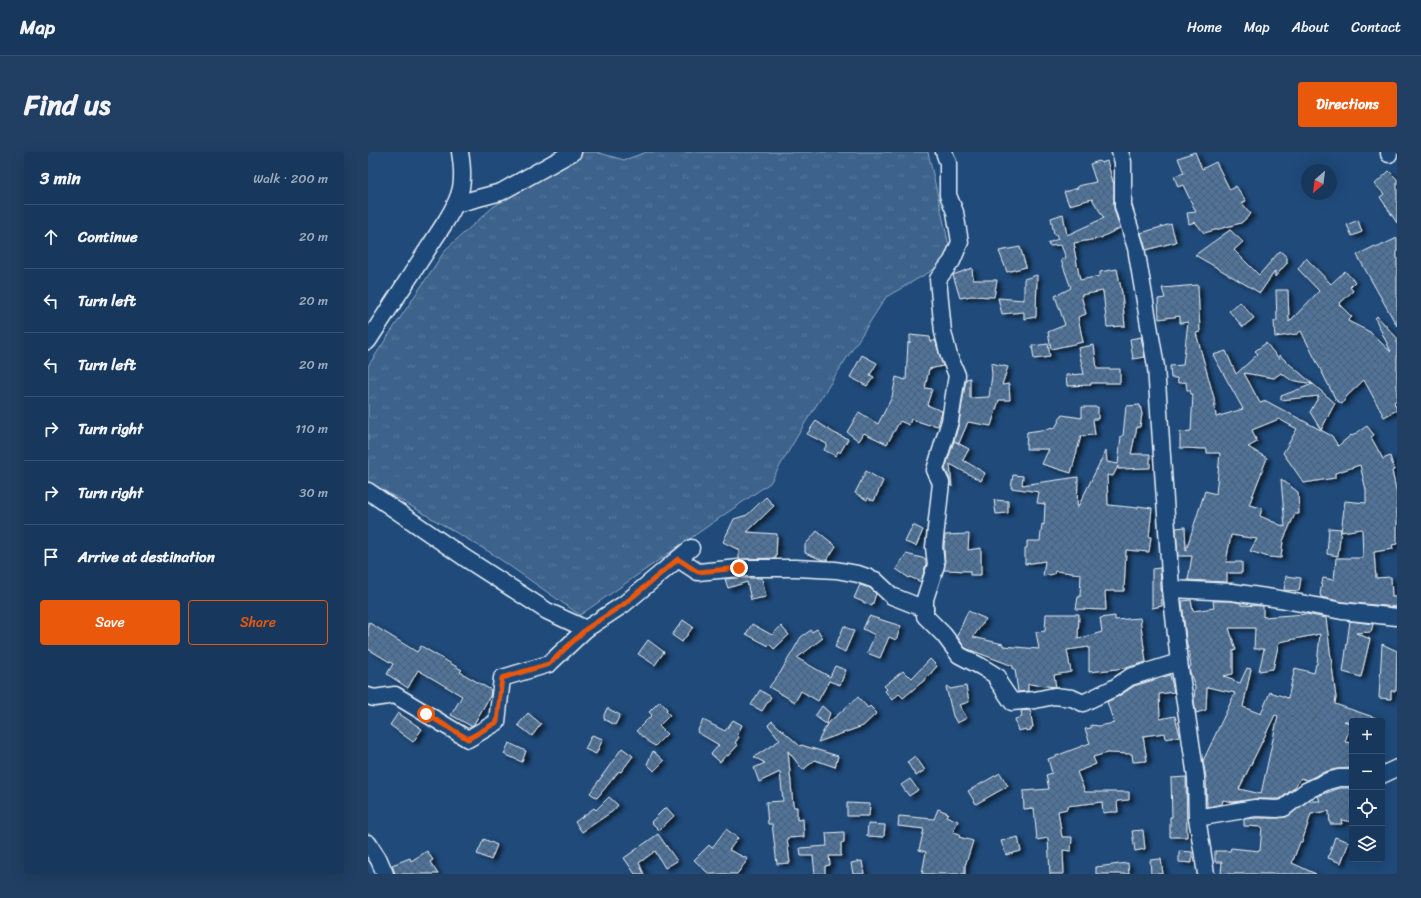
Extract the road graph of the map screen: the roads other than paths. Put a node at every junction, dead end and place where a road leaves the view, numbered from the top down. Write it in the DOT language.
graph roads {
  1 [pos="460,152"];
  2 [pos="573,152"];
  3 [pos="944,152"];
  4 [pos="1120,152"];
  5 [pos="456,204"];
  6 [pos="368,341"];
  7 [pos="368,491"];
  8 [pos="691,548"];
  9 [pos="678,559"];
  10 [pos="1171,589"];
  11 [pos="925,609"];
  12 [pos="1397,617"];
  13 [pos="586,629"];
  14 [pos="1179,662"];
  15 [pos="368,696"];
  16 [pos="1397,768"];
  17 [pos="1385,774"];
  18 [pos="1349,778"];
  19 [pos="1197,818"];
  20 [pos="368,843"];
  21 [pos="384,874"];
  22 [pos="1206,874"];
  1 -- 5 [label="street"];
  2 -- 5 [label="street"];
  3 -- 11 [label="street"];
  4 -- 10 [label="street"];
  5 -- 6 [label="street"];
  7 -- 13 [label="street"];
  8 -- 9 [label="street"];
  9 -- 11 [label="street"];
  9 -- 13 [label="street"];
  10 -- 12 [label="street"];
  10 -- 14 [label="street"];
  11 -- 14 [label="street"];
  13 -- 15 [label="street"];
  14 -- 19 [label="street"];
  16 -- 17 [label="street"];
  18 -- 19 [label="street"];
  19 -- 22 [label="street"];
  20 -- 21 [label="street"];
}
